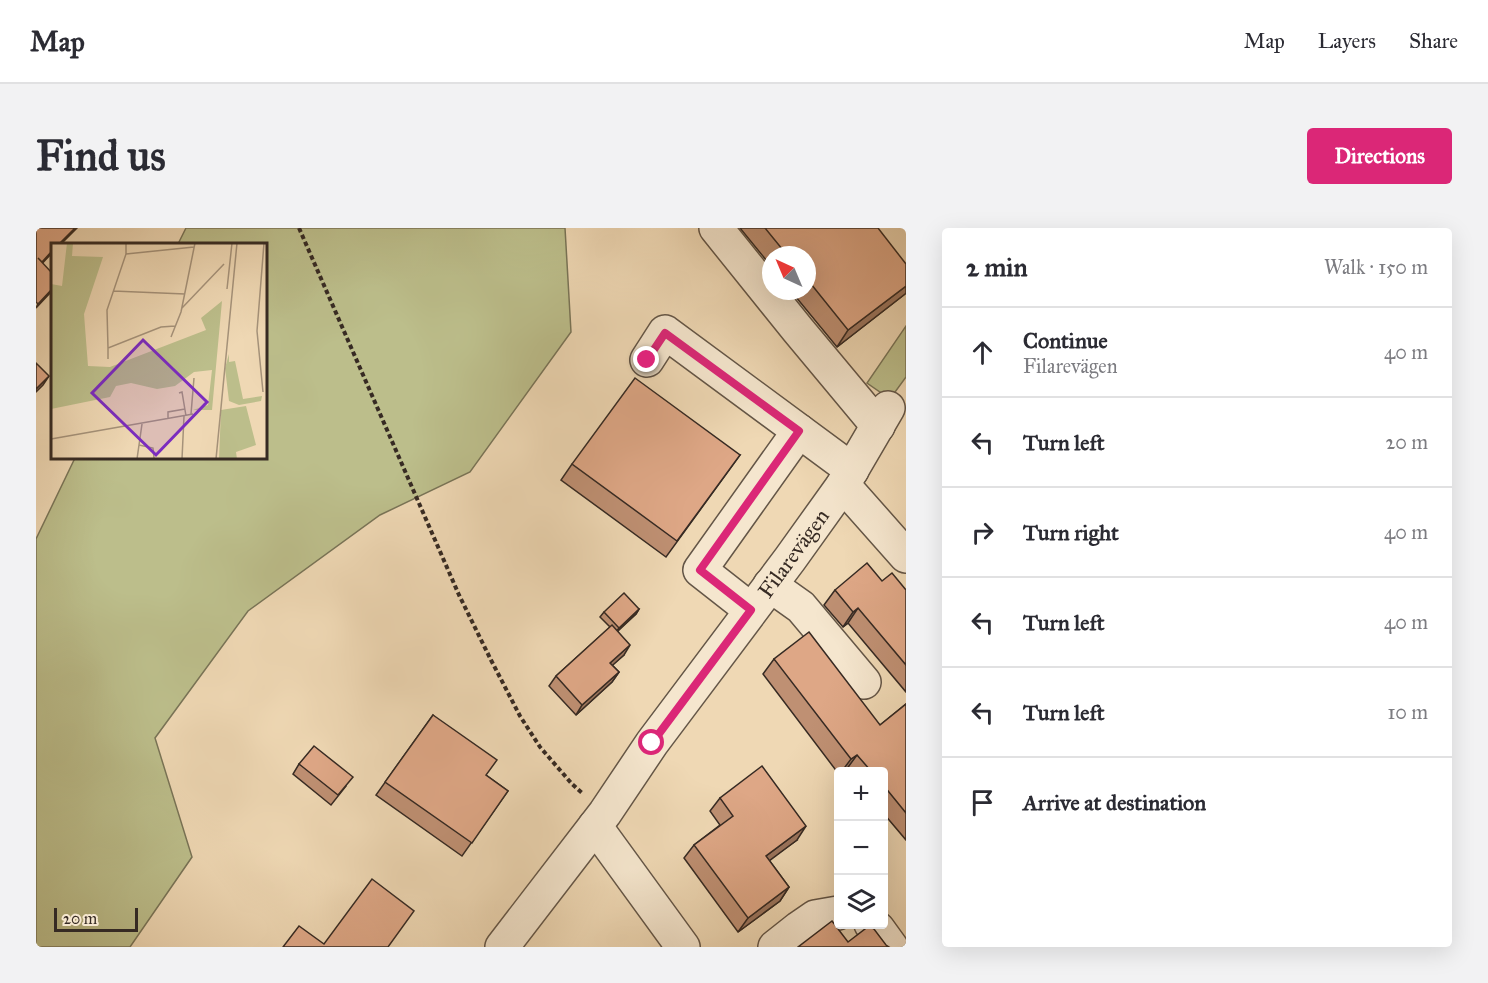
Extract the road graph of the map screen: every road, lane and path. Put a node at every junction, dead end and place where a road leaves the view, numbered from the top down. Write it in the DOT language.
graph roads {
  1 [pos="299,228"];
  2 [pos="716,228"];
  3 [pos="647,360"];
  4 [pos="799,431"];
  5 [pos="847,477"];
  6 [pos="906,556"];
  7 [pos="761,597"];
  8 [pos="864,682"];
  9 [pos="583,794"];
  10 [pos="595,826"];
  11 [pos="834,914"];
  12 [pos="878,929"];
  13 [pos="502,947"];
  14 [pos="683,947"];
  15 [pos="775,947"];
  16 [pos="891,947"];
  1 -- 9 [label="path"];
  2 -- 5 [label="street, Filarevägen"];
  3 -- 4 [label="street"];
  4 -- 5 [label="street"];
  4 -- 7 [label="street"];
  5 -- 6 [label="street, Filarevägen"];
  5 -- 7 [label="street, Filarevägen"];
  7 -- 8 [label="street"];
  7 -- 10 [label="street, Filarevägen"];
  10 -- 13 [label="street, Filarevägen"];
  10 -- 14 [label="street"];
  11 -- 15 [label="street"];
  12 -- 16 [label="street"];
}
